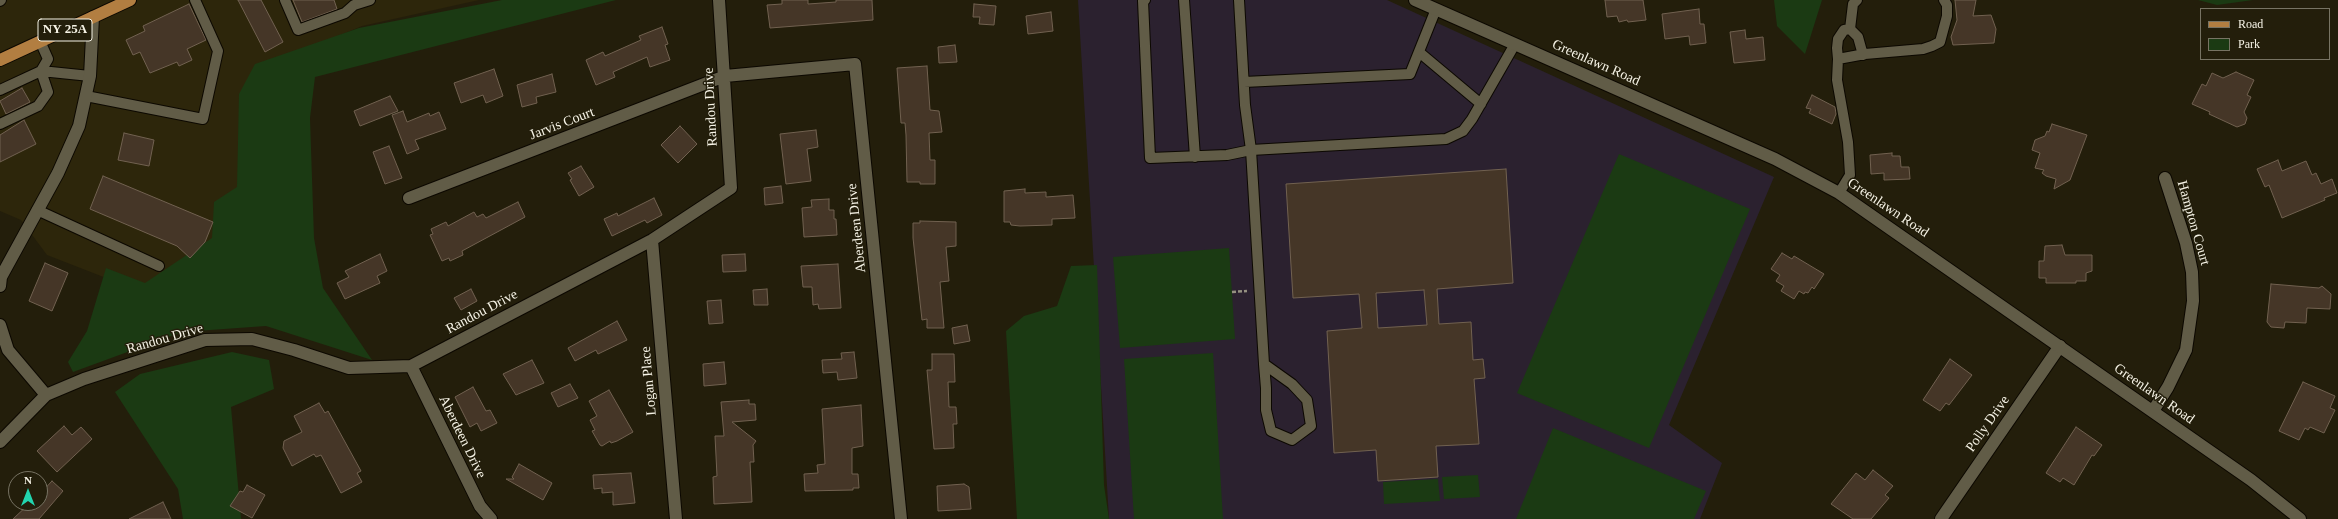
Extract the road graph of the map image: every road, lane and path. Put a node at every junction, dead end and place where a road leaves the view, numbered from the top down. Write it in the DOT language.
graph roads {
  1 [pos="130,0"];
  2 [pos="195,0"];
  3 [pos="285,0"];
  4 [pos="370,0"];
  5 [pos="719,0"];
  6 [pos="1145,0"];
  7 [pos="1184,0"];
  8 [pos="1239,0"];
  9 [pos="1415,0"];
  10 [pos="1857,0"];
  11 [pos="1944,0"];
  12 [pos="1436,9"];
  13 [pos="93,17"];
  14 [pos="1850,29"];
  15 [pos="40,41"];
  16 [pos="1515,44"];
  17 [pos="1419,52"];
  18 [pos="1862,55"];
  19 [pos="1838,59"];
  20 [pos="0,60"];
  21 [pos="41,71"];
  22 [pos="90,76"];
  23 [pos="725,76"];
  24 [pos="1244,82"];
  25 [pos="0,90"];
  26 [pos="86,96"];
  27 [pos="1481,104"];
  28 [pos="0,124"];
  29 [pos="1250,150"];
  30 [pos="1195,157"];
  31 [pos="2165,178"];
  32 [pos="1840,193"];
  33 [pos="409,198"];
  34 [pos="37,210"];
  35 [pos="652,240"];
  36 [pos="159,266"];
  37 [pos="0,286"];
  38 [pos="1247,291"];
  39 [pos="1232,292"];
  40 [pos="0,325"];
  41 [pos="2060,346"];
  42 [pos="1264,364"];
  43 [pos="410,366"];
  44 [pos="46,395"];
  45 [pos="2153,411"];
  46 [pos="0,442"];
  47 [pos="491,519"];
  48 [pos="676,519"];
  49 [pos="901,519"];
  50 [pos="1941,519"];
  51 [pos="2300,519"];
  1 -- 13 [label="main road, NY 25A"];
  2 -- 26 [label="lane"];
  3 -- 4 [label="lane"];
  5 -- 23 [label="street, Randou Drive"];
  6 -- 30 [label="lane"];
  7 -- 30 [label="lane"];
  8 -- 24 [label="lane"];
  9 -- 12 [label="street, Greenlawn Road"];
  10 -- 14 [label="lane"];
  11 -- 18 [label="lane"];
  12 -- 16 [label="street, Greenlawn Road"];
  12 -- 17 [label="lane"];
  13 -- 15 [label="main road, NY 25A"];
  13 -- 22 [label="street"];
  14 -- 18 [label="lane"];
  14 -- 19 [label="lane"];
  15 -- 20 [label="main road, NY 25A"];
  15 -- 21 [label="lane"];
  16 -- 27 [label="lane"];
  16 -- 32 [label="street, Greenlawn Road"];
  17 -- 24 [label="lane"];
  17 -- 27 [label="lane"];
  18 -- 19 [label="lane"];
  19 -- 32 [label="lane"];
  21 -- 22 [label="lane"];
  21 -- 25 [label="lane"];
  21 -- 28 [label="lane"];
  22 -- 26 [label="street"];
  23 -- 33 [label="street, Jarvis Court"];
  23 -- 35 [label="street, Randou Drive"];
  23 -- 49 [label="street, Aberdeen Drive"];
  24 -- 29 [label="lane"];
  26 -- 34 [label="street"];
  27 -- 29 [label="lane"];
  29 -- 30 [label="lane"];
  29 -- 42 [label="lane"];
  31 -- 45 [label="street, Hampton Court"];
  32 -- 41 [label="street, Greenlawn Road"];
  34 -- 36 [label="lane"];
  34 -- 37 [label="street"];
  35 -- 43 [label="street, Randou Drive"];
  35 -- 48 [label="street, Logan Place"];
  38 -- 39 [label="path"];
  40 -- 44 [label="street"];
  41 -- 45 [label="street, Greenlawn Road"];
  41 -- 50 [label="street, Polly Drive"];
  42 -- 42 [label="lane"];
  43 -- 44 [label="street, Randou Drive"];
  43 -- 47 [label="street, Aberdeen Drive"];
  44 -- 46 [label="street"];
  45 -- 51 [label="street, Greenlawn Road"];
}
